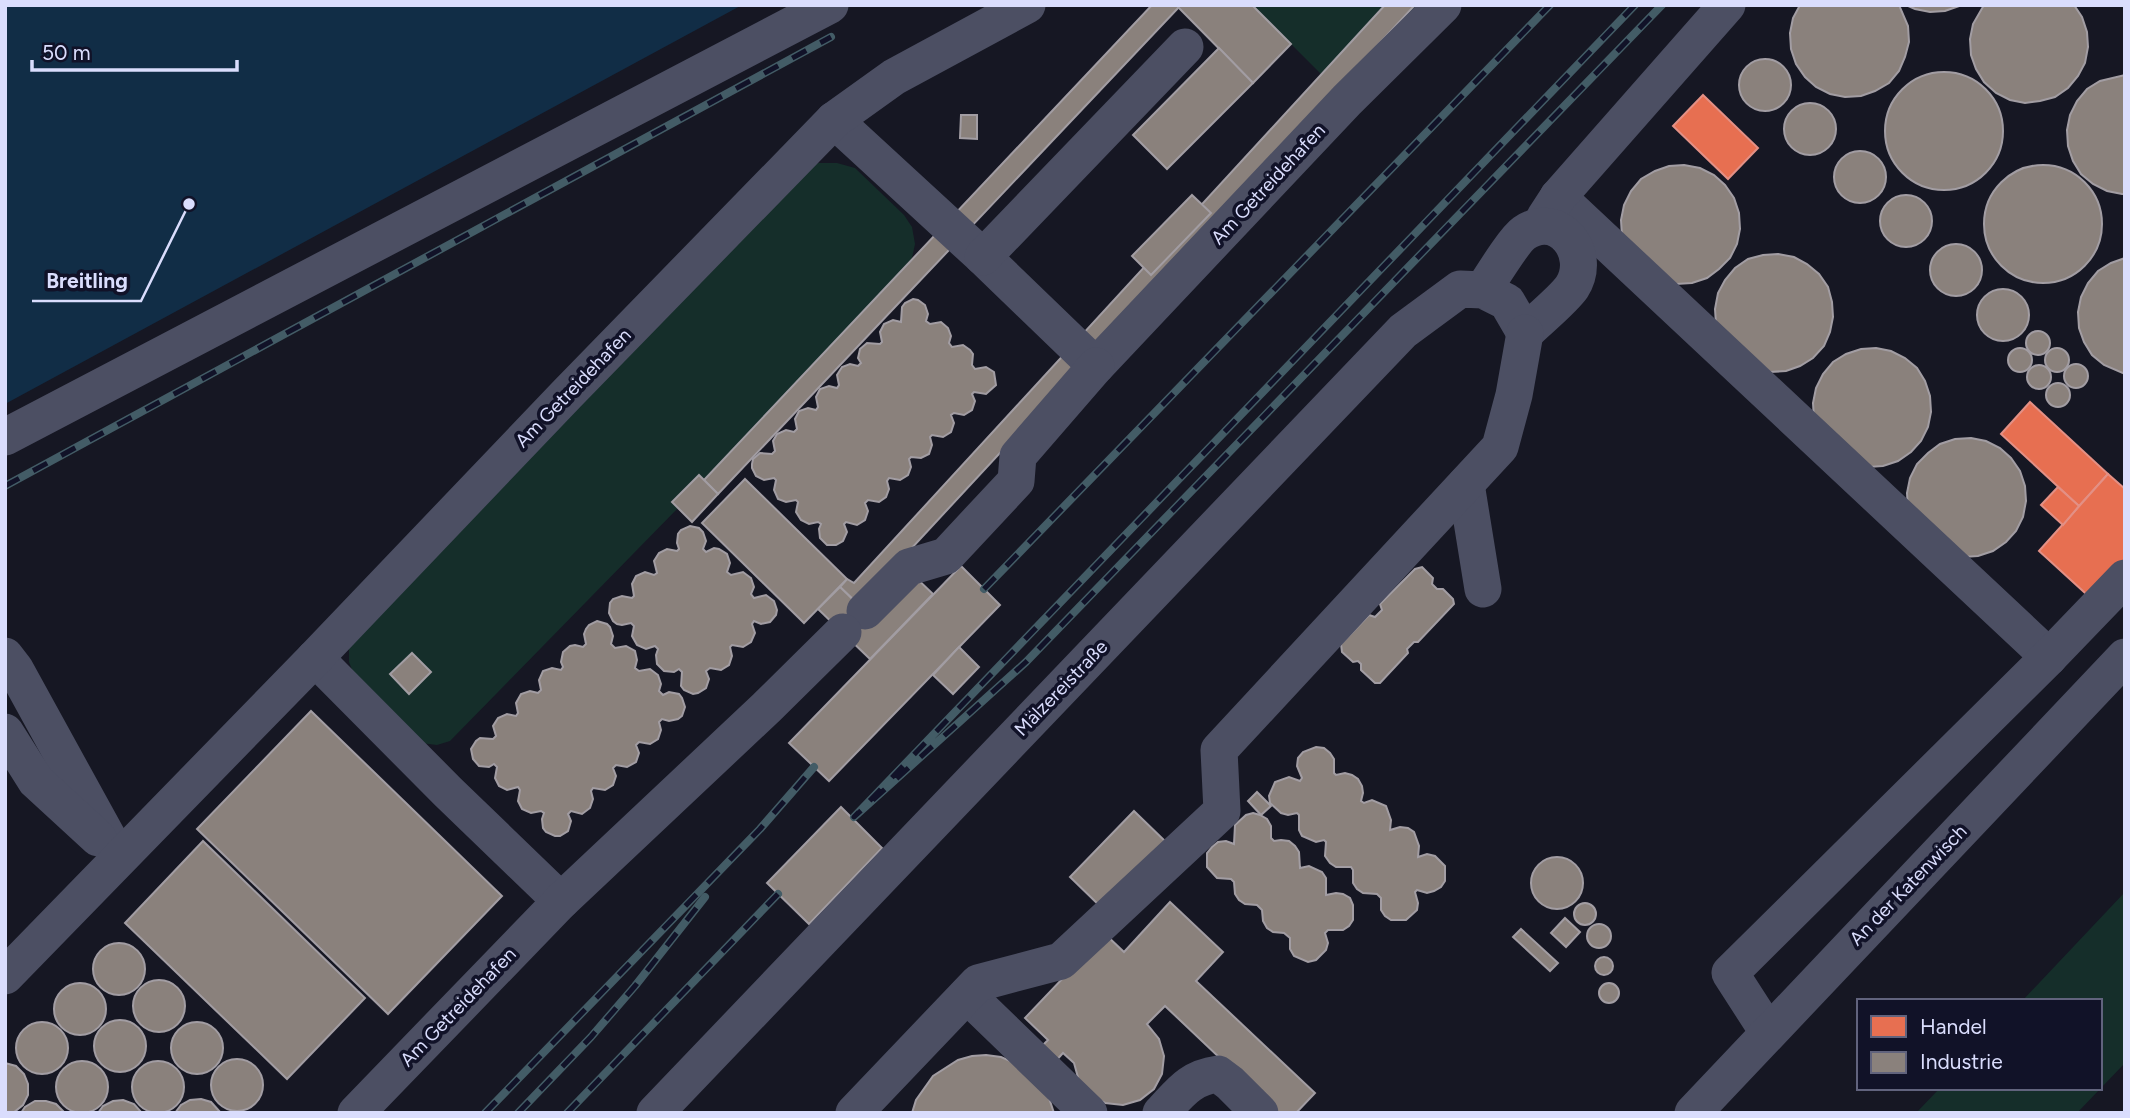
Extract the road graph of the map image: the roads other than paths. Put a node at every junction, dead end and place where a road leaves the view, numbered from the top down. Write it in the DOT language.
graph roads {
  1 [pos="830,5"];
  2 [pos="1027,5"];
  3 [pos="1443,5"];
  4 [pos="1727,5"];
  5 [pos="1185,47"];
  6 [pos="834,120"];
  7 [pos="1549,211"];
  8 [pos="983,257"];
  9 [pos="1483,290"];
  10 [pos="1525,333"];
  11 [pos="1096,366"];
  12 [pos="5,437"];
  13 [pos="1466,484"];
  14 [pos="2125,578"];
  15 [pos="1483,589"];
  16 [pos="5,656"];
  17 [pos="2049,657"];
  18 [pos="2125,657"];
  19 [pos="315,658"];
  20 [pos="5,732"];
  21 [pos="119,858"];
  22 [pos="561,901"];
  23 [pos="5,976"];
  24 [pos="967,995"];
  25 [pos="1768,1031"];
  26 [pos="356,1113"];
  27 [pos="655,1113"];
  28 [pos="854,1113"];
  29 [pos="1089,1113"];
  30 [pos="1161,1113"];
  31 [pos="1260,1113"];
  32 [pos="1693,1113"];
  1 -- 12 [label="street"];
  2 -- 6 [label="street, Am Getreidehafen"];
  3 -- 11 [label="street, Am Getreidehafen"];
  4 -- 7 [label="street"];
  5 -- 8 [label="street"];
  6 -- 8 [label="street"];
  6 -- 19 [label="street, Am Getreidehafen"];
  7 -- 9 [label="street"];
  7 -- 10 [label="street"];
  7 -- 17 [label="street"];
  8 -- 11 [label="street"];
  9 -- 10 [label="street"];
  9 -- 27 [label="street, Mälzereistraße"];
  10 -- 13 [label="street"];
  11 -- 22 [label="street, Am Getreidehafen"];
  13 -- 15 [label="street"];
  13 -- 24 [label="street"];
  14 -- 17 [label="street"];
  16 -- 21 [label="street"];
  17 -- 25 [label="street"];
  18 -- 25 [label="street, An der Katenwisch"];
  19 -- 21 [label="street, Am Getreidehafen"];
  19 -- 22 [label="street"];
  20 -- 21 [label="street"];
  21 -- 23 [label="street, Am Getreidehafen"];
  22 -- 26 [label="street, Am Getreidehafen"];
  24 -- 28 [label="street"];
  24 -- 29 [label="street"];
  25 -- 32 [label="street, An der Katenwisch"];
  30 -- 31 [label="street"];
}
